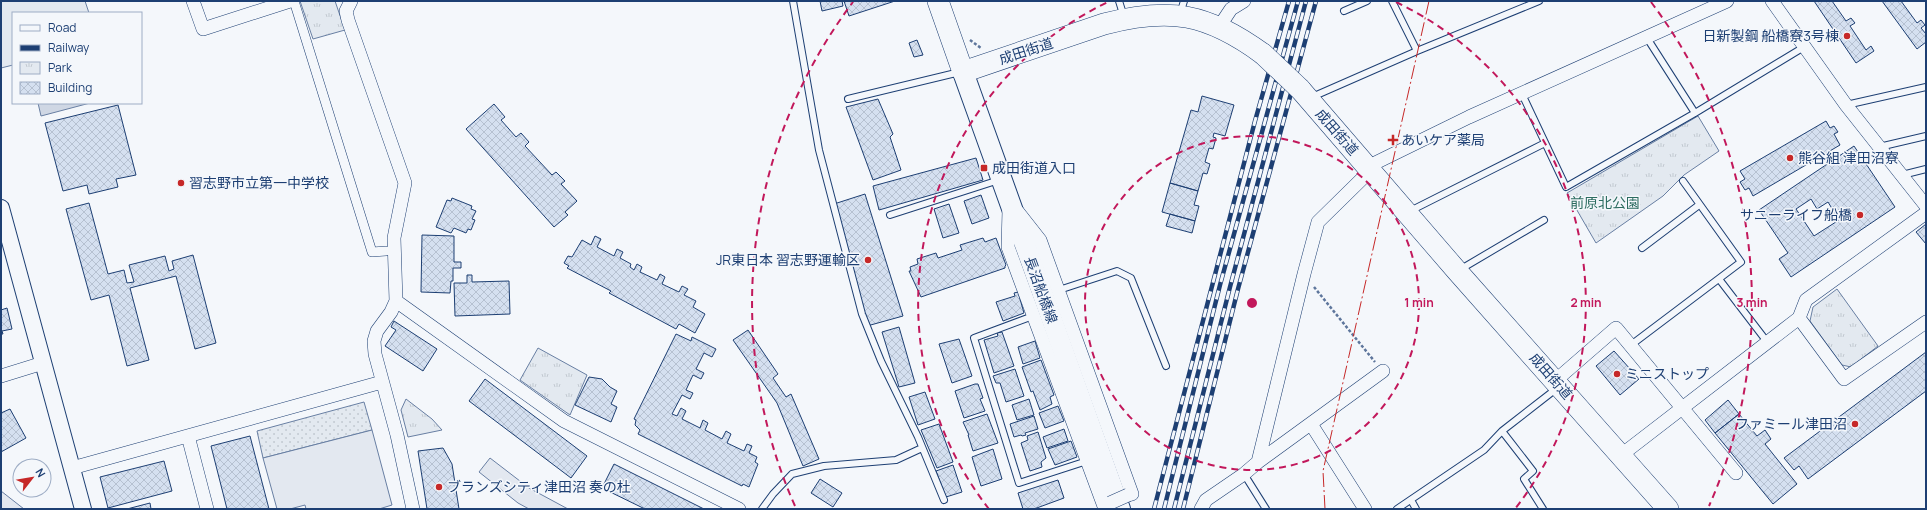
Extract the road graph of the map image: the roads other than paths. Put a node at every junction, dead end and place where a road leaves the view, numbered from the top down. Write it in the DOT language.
graph roads {
  1 [pos="193,1"];
  2 [pos="290,1"];
  3 [pos="294,1"];
  4 [pos="351,1"];
  5 [pos="793,1"];
  6 [pos="938,1"];
  7 [pos="1244,1"];
  8 [pos="1368,1"];
  9 [pos="1392,1"];
  10 [pos="1539,1"];
  11 [pos="1728,1"];
  12 [pos="1772,1"];
  13 [pos="1182,8"];
  14 [pos="1122,10"];
  15 [pos="1344,11"];
  16 [pos="1219,27"];
  17 [pos="1647,38"];
  18 [pos="1804,47"];
  19 [pos="1417,51"];
  20 [pos="963,72"];
  21 [pos="1926,87"];
  22 [pos="1304,94"];
  23 [pos="1522,94"];
  24 [pos="848,99"];
  25 [pos="1846,106"];
  26 [pos="1695,113"];
  27 [pos="1926,136"];
  28 [pos="1545,143"];
  29 [pos="1879,147"];
  30 [pos="1369,169"];
  31 [pos="1926,169"];
  32 [pos="1902,175"];
  33 [pos="1002,179"];
  34 [pos="1683,181"];
  35 [pos="1009,200"];
  36 [pos="1699,205"];
  37 [pos="1926,206"];
  38 [pos="1,208"];
  39 [pos="1407,213"];
  40 [pos="1926,213"];
  41 [pos="890,214"];
  42 [pos="1544,220"];
  43 [pos="1642,248"];
  44 [pos="386,251"];
  45 [pos="1457,271"];
  46 [pos="1720,279"];
  47 [pos="1059,290"];
  48 [pos="396,301"];
  49 [pos="1034,316"];
  50 [pos="1799,318"];
  51 [pos="1926,322"];
  52 [pos="1768,343"];
  53 [pos="1631,345"];
  54 [pos="44,363"];
  55 [pos="1166,366"];
  56 [pos="1383,371"];
  57 [pos="1,376"];
  58 [pos="382,382"];
  59 [pos="1557,384"];
  60 [pos="1682,409"];
  61 [pos="1311,424"];
  62 [pos="1502,431"];
  63 [pos="188,436"];
  64 [pos="922,448"];
  65 [pos="1620,456"];
  66 [pos="1087,460"];
  67 [pos="1258,462"];
  68 [pos="72,468"];
  69 [pos="1736,473"];
  70 [pos="1244,474"];
  71 [pos="944,500"];
  72 [pos="1411,500"];
  73 [pos="1113,504"];
  74 [pos="83,509"];
  75 [pos="207,509"];
  76 [pos="413,509"];
  77 [pos="739,509"];
  78 [pos="762,509"];
  79 [pos="1201,509"];
  80 [pos="1266,509"];
  81 [pos="1365,509"];
  82 [pos="1397,509"];
  83 [pos="1416,509"];
  84 [pos="1543,509"];
  85 [pos="1668,509"];
  1 -- 2 [label="street"];
  3 -- 44 [label="street"];
  4 -- 48 [label="street"];
  5 -- 64 [label="lane"];
  6 -- 20 [label="highway"];
  7 -- 16 [label="street"];
  8 -- 15 [label="lane"];
  9 -- 19 [label="lane"];
  10 -- 19 [label="lane"];
  11 -- 17 [label="street"];
  12 -- 18 [label="street"];
  13 -- 14 [label="highway, 成田街道"];
  13 -- 16 [label="highway, 成田街道"];
  14 -- 20 [label="highway, 成田街道"];
  16 -- 22 [label="highway, 成田街道, bridge"];
  17 -- 23 [label="street"];
  17 -- 26 [label="lane"];
  18 -- 25 [label="street"];
  18 -- 26 [label="lane"];
  19 -- 22 [label="lane"];
  20 -- 24 [label="lane"];
  20 -- 33 [label="main road, 長沼船橋線"];
  21 -- 25 [label="lane"];
  22 -- 30 [label="highway, 成田街道"];
  23 -- 28 [label="lane"];
  23 -- 30 [label="street"];
  25 -- 29 [label="street"];
  26 -- 28 [label="lane"];
  27 -- 29 [label="lane"];
  28 -- 39 [label="lane"];
  29 -- 32 [label="street"];
  30 -- 39 [label="highway, 成田街道"];
  30 -- 67 [label="street"];
  31 -- 32 [label="lane"];
  32 -- 37 [label="street"];
  33 -- 35 [label="main road, 長沼船橋線"];
  33 -- 41 [label="lane"];
  34 -- 36 [label="lane"];
  35 -- 47 [label="street"];
  35 -- 49 [label="street"];
  35 -- 73 [label="main road, 長沼船橋線"];
  36 -- 43 [label="lane"];
  36 -- 46 [label="lane"];
  38 -- 54 [label="street"];
  39 -- 45 [label="highway, 成田街道"];
  40 -- 50 [label="street"];
  42 -- 45 [label="lane"];
  45 -- 59 [label="highway, 成田街道"];
  46 -- 52 [label="lane"];
  46 -- 53 [label="lane"];
  47 -- 55 [label="lane"];
  47 -- 73 [label="street"];
  48 -- 58 [label="street"];
  48 -- 77 [label="street"];
  49 -- 66 [label="street"];
  49 -- 66 [label="lane"];
  50 -- 51 [label="street"];
  50 -- 52 [label="street"];
  52 -- 60 [label="street"];
  53 -- 59 [label="street"];
  53 -- 60 [label="street"];
  54 -- 57 [label="street"];
  54 -- 68 [label="street"];
  56 -- 61 [label="street"];
  58 -- 63 [label="street"];
  58 -- 76 [label="street"];
  59 -- 62 [label="lane"];
  59 -- 65 [label="highway, 成田街道"];
  60 -- 65 [label="street"];
  60 -- 69 [label="street"];
  61 -- 67 [label="street"];
  61 -- 81 [label="street"];
  62 -- 72 [label="lane"];
  62 -- 84 [label="lane"];
  63 -- 68 [label="street"];
  63 -- 75 [label="street"];
  64 -- 71 [label="lane"];
  64 -- 78 [label="lane"];
  65 -- 85 [label="highway, 成田街道"];
  66 -- 73 [label="street"];
  67 -- 70 [label="street"];
  68 -- 74 [label="street"];
  70 -- 79 [label="street"];
  70 -- 80 [label="lane"];
  72 -- 82 [label="lane"];
  72 -- 83 [label="lane"];
}
